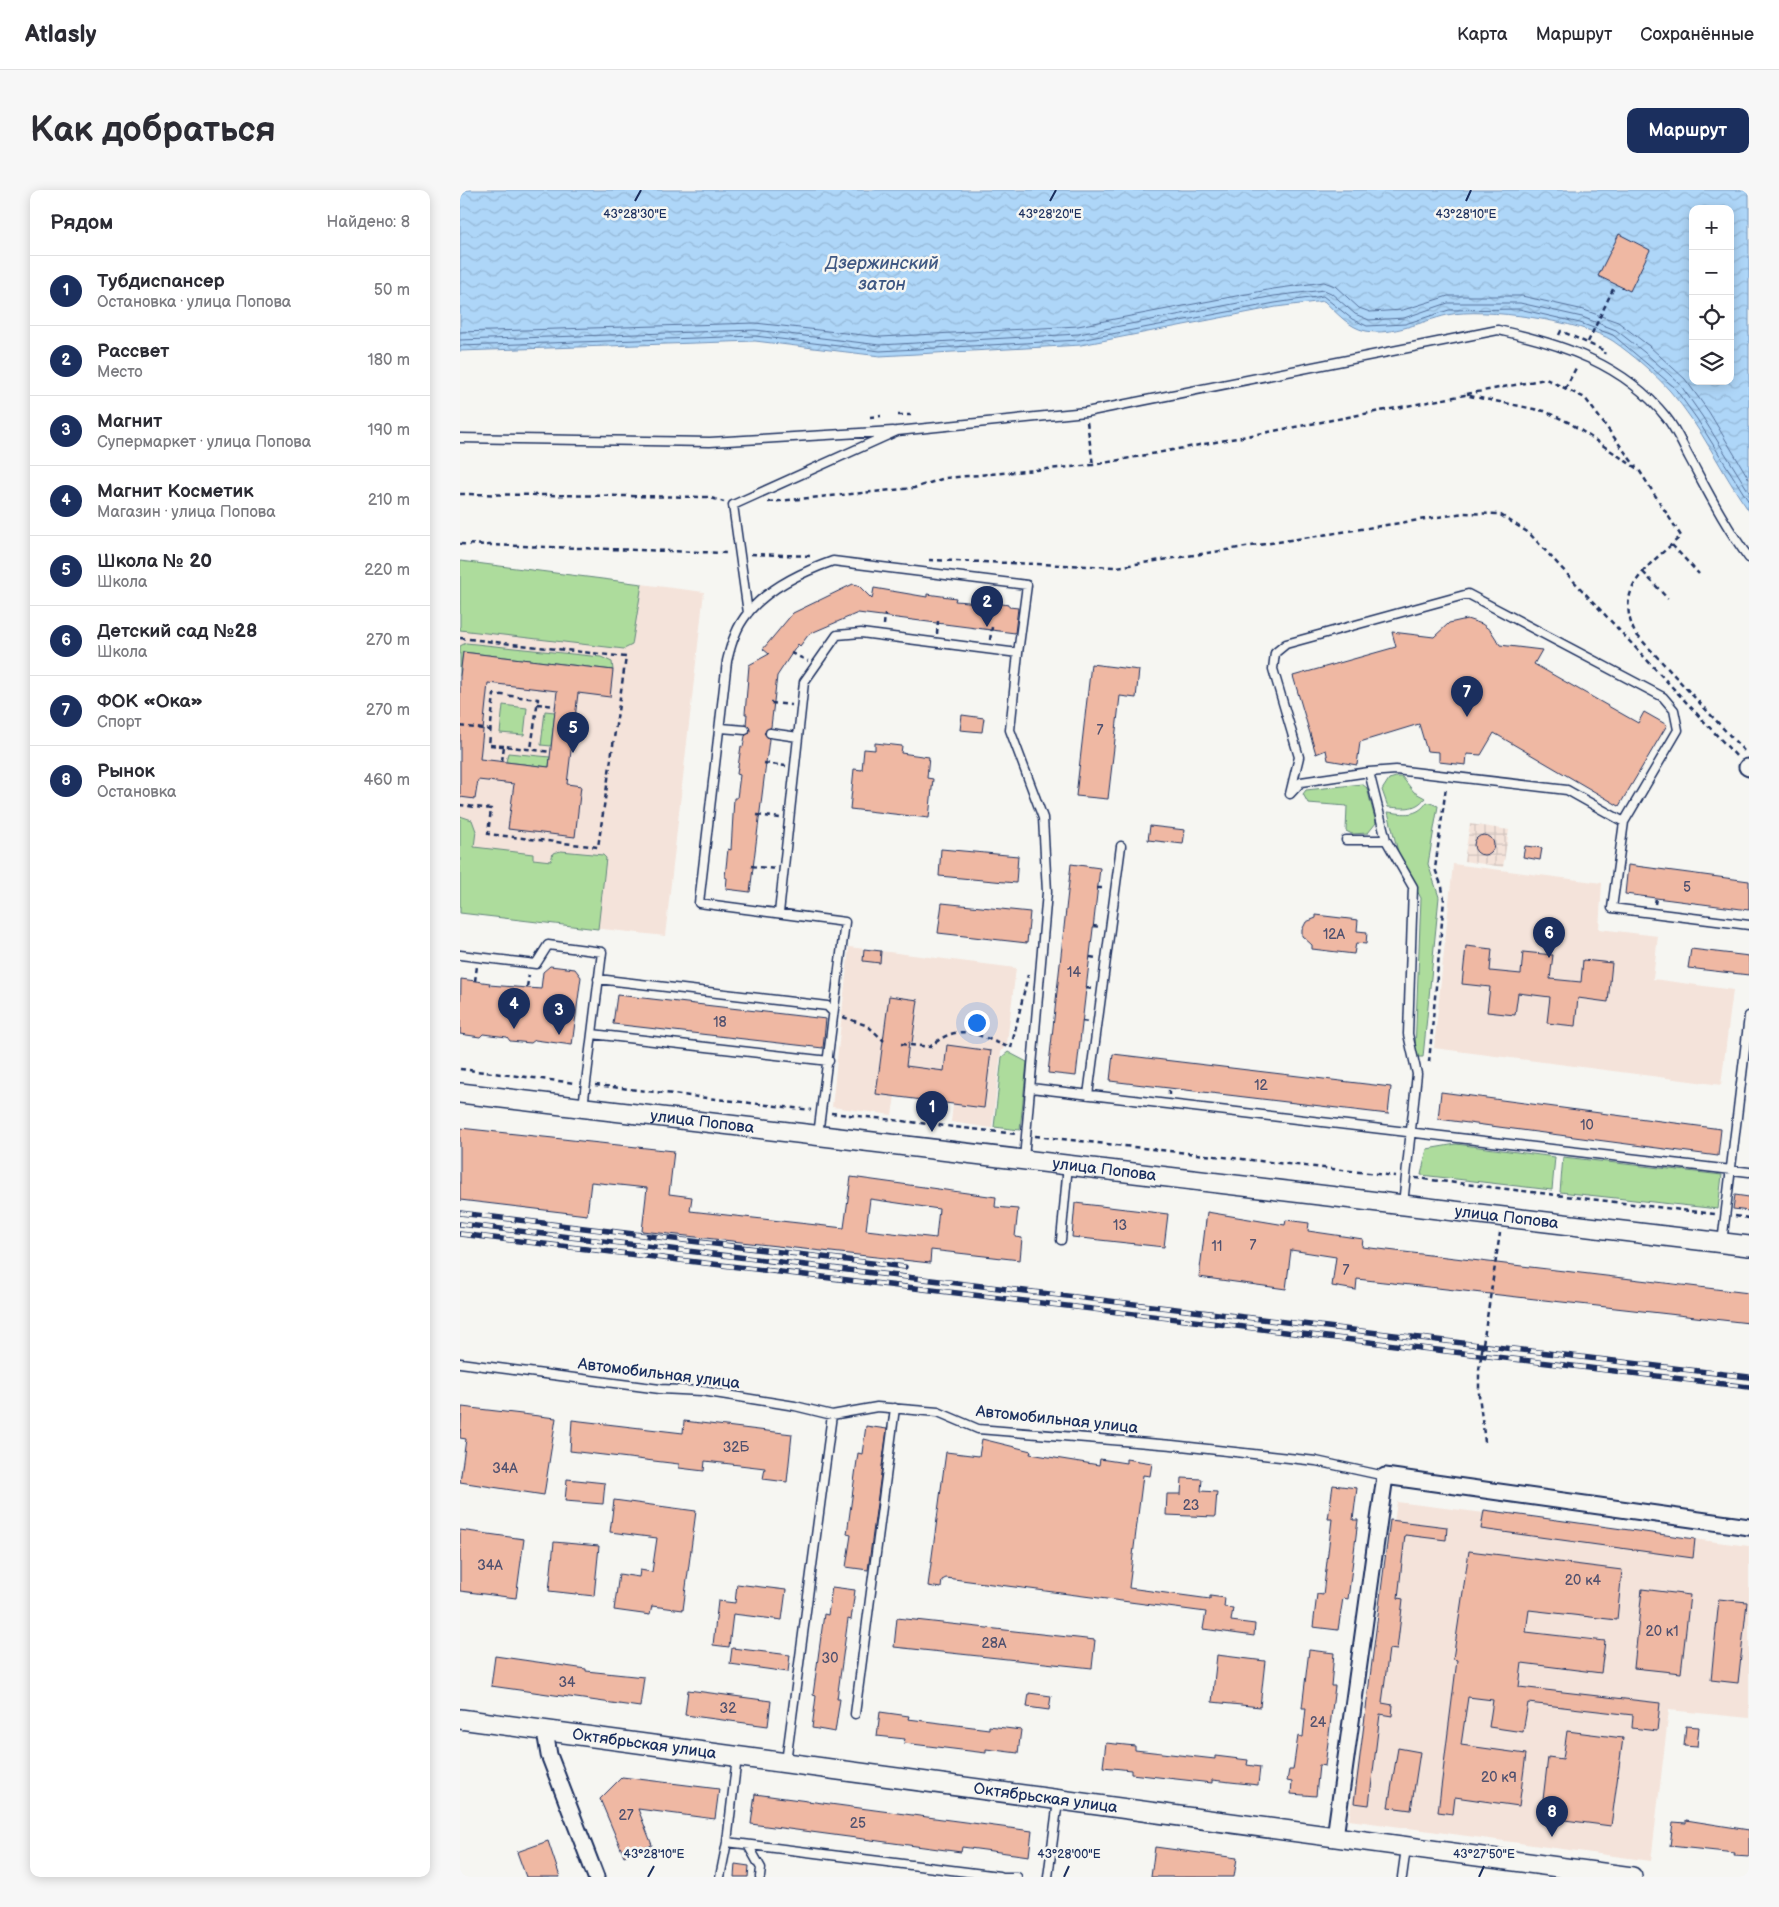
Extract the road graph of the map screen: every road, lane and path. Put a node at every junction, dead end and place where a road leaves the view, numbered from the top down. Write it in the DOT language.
graph roads {
  1 [pos="1613,289"];
  2 [pos="1561,331"];
  3 [pos="1588,342"];
  4 [pos="1605,350"];
  5 [pos="1583,354"];
  6 [pos="1565,389"];
  7 [pos="1465,395"];
  8 [pos="1086,412"];
  9 [pos="898,415"];
  10 [pos="911,415"];
  11 [pos="881,416"];
  12 [pos="870,417"];
  13 [pos="897,431"];
  14 [pos="460,438"];
  15 [pos="1093,465"];
  16 [pos="1639,470"];
  17 [pos="460,494"];
  18 [pos="762,503"];
  19 [pos="733,506"];
  20 [pos="460,544"];
  21 [pos="1672,545"];
  22 [pos="738,554"];
  23 [pos="818,556"];
  24 [pos="1749,558"];
  25 [pos="927,560"];
  26 [pos="1643,572"];
  27 [pos="1699,574"];
  28 [pos="1668,599"];
  29 [pos="748,613"];
  30 [pos="460,638"];
  31 [pos="1018,652"];
  32 [pos="791,653"];
  33 [pos="816,665"];
  34 [pos="771,703"];
  35 [pos="537,704"];
  36 [pos="556,706"];
  37 [pos="801,706"];
  38 [pos="460,726"];
  39 [pos="721,728"];
  40 [pos="491,730"];
  41 [pos="745,730"];
  42 [pos="770,734"];
  43 [pos="798,737"];
  44 [pos="504,746"];
  45 [pos="531,749"];
  46 [pos="550,752"];
  47 [pos="502,762"];
  48 [pos="764,763"];
  49 [pos="1748,764"];
  50 [pos="795,767"];
  51 [pos="1369,772"];
  52 [pos="1448,776"];
  53 [pos="460,805"];
  54 [pos="757,815"];
  55 [pos="789,820"];
  56 [pos="1624,822"];
  57 [pos="1346,840"];
  58 [pos="1386,840"];
  59 [pos="1120,846"];
  60 [pos="751,866"];
  61 [pos="784,870"];
  62 [pos="779,914"];
  63 [pos="1749,925"];
  64 [pos="460,956"];
  65 [pos="1028,974"];
  66 [pos="598,979"];
  67 [pos="833,1012"];
  68 [pos="1749,1016"];
  69 [pos="592,1034"];
  70 [pos="884,1041"];
  71 [pos="901,1044"];
  72 [pos="829,1061"];
  73 [pos="1429,1062"];
  74 [pos="460,1069"];
  75 [pos="585,1084"];
  76 [pos="1030,1088"];
  77 [pos="460,1093"];
  78 [pos="1088,1095"];
  79 [pos="583,1107"];
  80 [pos="821,1112"];
  81 [pos="1409,1133"];
  82 [pos="818,1135"];
  83 [pos="1026,1136"];
  84 [pos="1024,1159"];
  85 [pos="1068,1164"];
  86 [pos="1729,1170"];
  87 [pos="1749,1172"];
  88 [pos="1405,1177"];
  89 [pos="1403,1204"];
  90 [pos="1725,1215"];
  91 [pos="1503,1216"];
  92 [pos="1749,1218"];
  93 [pos="1060,1240"];
  94 [pos="1722,1243"];
  95 [pos="1749,1246"];
  96 [pos="460,1363"];
  97 [pos="895,1408"];
  98 [pos="832,1415"];
  99 [pos="1485,1442"];
  100 [pos="1385,1476"];
  101 [pos="1749,1527"];
  102 [pos="855,1714"];
  103 [pos="460,1719"];
  104 [pos="545,1731"];
  105 [pos="737,1757"];
  106 [pos="786,1764"];
  107 [pos="1058,1801"];
  108 [pos="1336,1837"];
  109 [pos="727,1842"];
  110 [pos="748,1845"];
  111 [pos="1406,1848"];
  112 [pos="999,1876"];
  113 [pos="596,1877"];
  114 [pos="720,1877"];
  115 [pos="760,1877"];
  116 [pos="1017,1877"];
  117 [pos="1048,1877"];
  118 [pos="1402,1877"];
  119 [pos="1632,1877"];
  1 -- 3 [label="path"];
  2 -- 3 [label="path"];
  3 -- 4 [label="path"];
  5 -- 6 [label="path"];
  5 -- 8 [label="lane"];
  5 -- 24 [label="lane"];
  6 -- 7 [label="path"];
  6 -- 16 [label="path"];
  7 -- 15 [label="path"];
  7 -- 16 [label="path"];
  8 -- 13 [label="lane"];
  8 -- 15 [label="path"];
  9 -- 10 [label="path"];
  11 -- 12 [label="path"];
  13 -- 14 [label="lane"];
  13 -- 19 [label="lane"];
  15 -- 18 [label="path"];
  16 -- 21 [label="path"];
  17 -- 19 [label="path"];
  19 -- 22 [label="lane"];
  20 -- 22 [label="path"];
  21 -- 26 [label="path"];
  21 -- 27 [label="path"];
  22 -- 23 [label="path"];
  22 -- 29 [label="lane"];
  25 -- 49 [label="path"];
  26 -- 28 [label="path"];
  26 -- 49 [label="path"];
  29 -- 31 [label="lane"];
  29 -- 39 [label="lane"];
  30 -- 53 [label="path"];
  31 -- 33 [label="lane"];
  31 -- 76 [label="lane"];
  32 -- 33 [label="path"];
  33 -- 37 [label="lane"];
  34 -- 37 [label="path"];
  35 -- 36 [label="path"];
  35 -- 40 [label="path"];
  35 -- 45 [label="path"];
  37 -- 43 [label="lane"];
  38 -- 40 [label="path"];
  39 -- 41 [label="lane"];
  39 -- 62 [label="lane"];
  40 -- 44 [label="path"];
  42 -- 43 [label="lane"];
  43 -- 50 [label="lane"];
  44 -- 45 [label="path"];
  44 -- 47 [label="path"];
  45 -- 46 [label="path"];
  48 -- 50 [label="path"];
  50 -- 55 [label="lane"];
  51 -- 52 [label="lane"];
  51 -- 56 [label="lane"];
  51 -- 58 [label="lane"];
  52 -- 56 [label="lane"];
  52 -- 73 [label="path"];
  54 -- 55 [label="path"];
  55 -- 61 [label="lane"];
  56 -- 63 [label="lane"];
  57 -- 58 [label="lane"];
  58 -- 81 [label="lane"];
  59 -- 78 [label="lane"];
  60 -- 61 [label="path"];
  61 -- 62 [label="lane"];
  62 -- 67 [label="lane"];
  64 -- 66 [label="lane"];
  65 -- 71 [label="path"];
  66 -- 67 [label="lane"];
  66 -- 69 [label="lane"];
  67 -- 70 [label="path"];
  67 -- 72 [label="lane"];
  68 -- 86 [label="lane"];
  69 -- 72 [label="lane"];
  69 -- 75 [label="lane"];
  72 -- 80 [label="lane"];
  74 -- 75 [label="path"];
  75 -- 79 [label="lane"];
  75 -- 80 [label="path"];
  76 -- 78 [label="lane"];
  76 -- 83 [label="lane"];
  77 -- 79 [label="street, улица Попова"];
  78 -- 81 [label="lane"];
  79 -- 82 [label="street, улица Попова"];
  80 -- 82 [label="lane"];
  80 -- 83 [label="path"];
  81 -- 86 [label="lane"];
  81 -- 88 [label="lane"];
  82 -- 84 [label="street, улица Попова"];
  83 -- 84 [label="lane"];
  83 -- 88 [label="path"];
  84 -- 85 [label="street, улица Попова"];
  85 -- 89 [label="street, улица Попова"];
  85 -- 93 [label="lane"];
  86 -- 87 [label="lane"];
  86 -- 90 [label="lane"];
  88 -- 89 [label="lane"];
  88 -- 90 [label="path"];
  89 -- 91 [label="street, улица Попова"];
  90 -- 92 [label="path"];
  90 -- 94 [label="lane"];
  91 -- 94 [label="street, улица Попова"];
  91 -- 99 [label="path"];
  94 -- 95 [label="street, улица Попова"];
  96 -- 98 [label="lane, Автомобильная улица"];
  97 -- 98 [label="lane, Автомобильная улица"];
  97 -- 100 [label="lane, Автомобильная улица"];
  97 -- 102 [label="lane"];
  98 -- 106 [label="lane"];
  100 -- 101 [label="street"];
  100 -- 108 [label="street"];
  103 -- 104 [label="street, Октябрьская улица"];
  104 -- 105 [label="street, Октябрьская улица"];
  104 -- 113 [label="street"];
  105 -- 106 [label="street, Октябрьская улица"];
  105 -- 109 [label="lane"];
  106 -- 107 [label="street, Октябрьская улица"];
  107 -- 108 [label="street, Октябрьская улица"];
  107 -- 117 [label="lane"];
  108 -- 111 [label="street, Октябрьская улица"];
  109 -- 110 [label="lane"];
  109 -- 114 [label="lane"];
  110 -- 112 [label="lane"];
  110 -- 115 [label="lane"];
  111 -- 118 [label="lane"];
  111 -- 119 [label="street, Октябрьская улица"];
  112 -- 116 [label="lane"];
}
